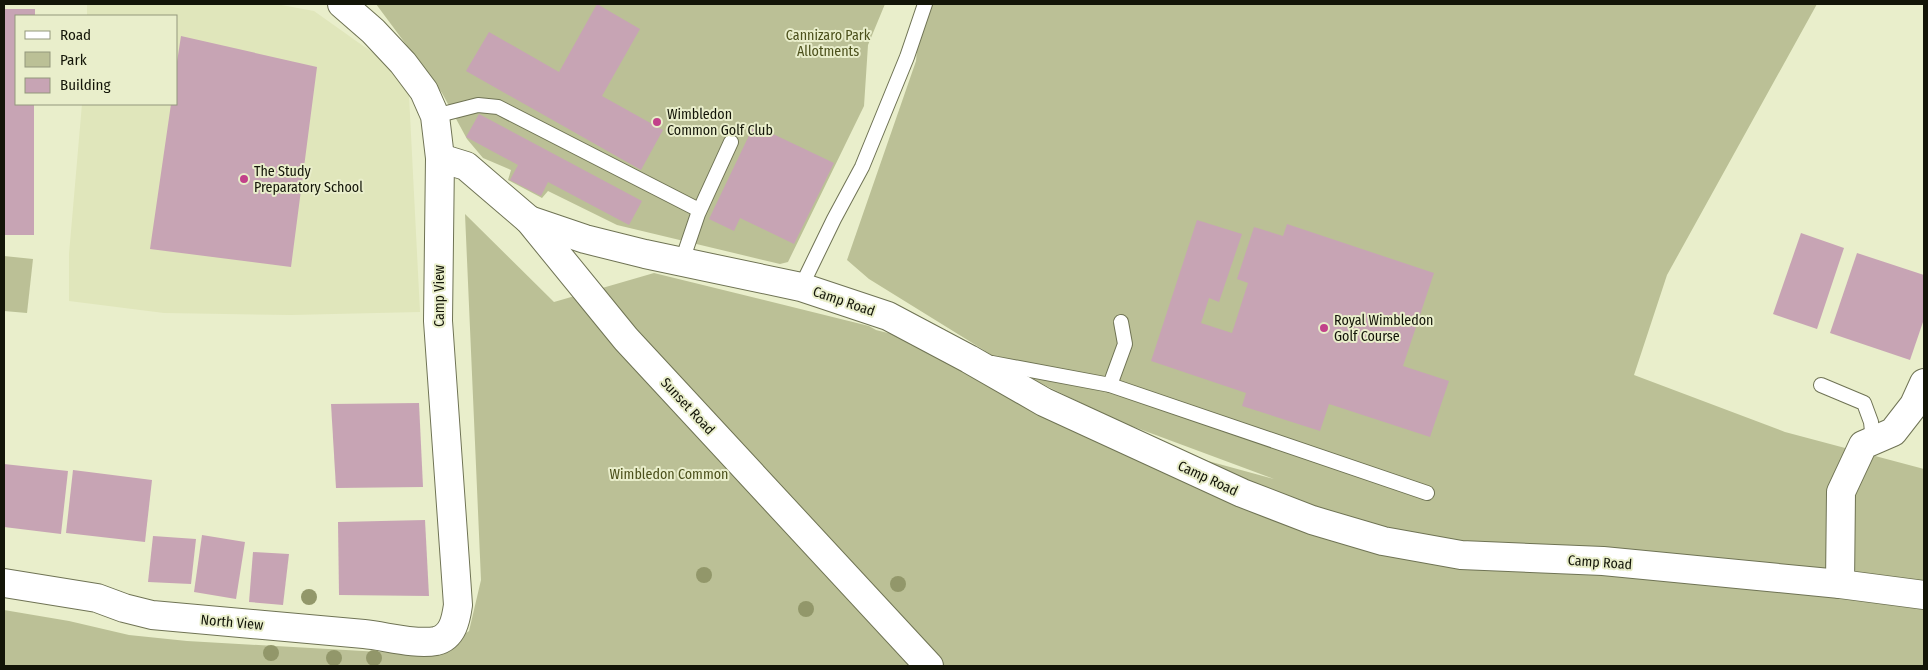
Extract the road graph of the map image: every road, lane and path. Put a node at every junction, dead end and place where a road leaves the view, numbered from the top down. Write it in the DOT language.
graph roads {
  1 [pos="342,4"];
  2 [pos="925,4"];
  3 [pos="435,116"];
  4 [pos="731,142"];
  5 [pos="440,158"];
  6 [pos="699,210"];
  7 [pos="529,220"];
  8 [pos="682,261"];
  9 [pos="802,286"];
  10 [pos="1120,322"];
  11 [pos="969,359"];
  12 [pos="1924,383"];
  13 [pos="1110,385"];
  14 [pos="1821,385"];
  15 [pos="1873,441"];
  16 [pos="1427,493"];
  17 [pos="4,583"];
  18 [pos="1840,584"];
  19 [pos="1924,595"];
  20 [pos="455,623"];
  21 [pos="929,666"];
  1 -- 3 [label="street, Camp View"];
  2 -- 9 [label="lane"];
  3 -- 5 [label="street, Camp View"];
  3 -- 6 [label="lane"];
  4 -- 6 [label="lane"];
  5 -- 7 [label="street, Sunset Road"];
  5 -- 20 [label="street, Camp View"];
  6 -- 8 [label="lane"];
  7 -- 8 [label="street, Camp Road"];
  7 -- 21 [label="street, Sunset Road"];
  8 -- 9 [label="street, Camp Road"];
  9 -- 11 [label="street, Camp Road"];
  10 -- 13 [label="lane"];
  11 -- 13 [label="lane"];
  11 -- 18 [label="street, Camp Road"];
  12 -- 15 [label="street"];
  13 -- 16 [label="lane"];
  14 -- 15 [label="lane"];
  15 -- 18 [label="street"];
  17 -- 20 [label="street, North View"];
  18 -- 19 [label="street, Camp Road"];
}
